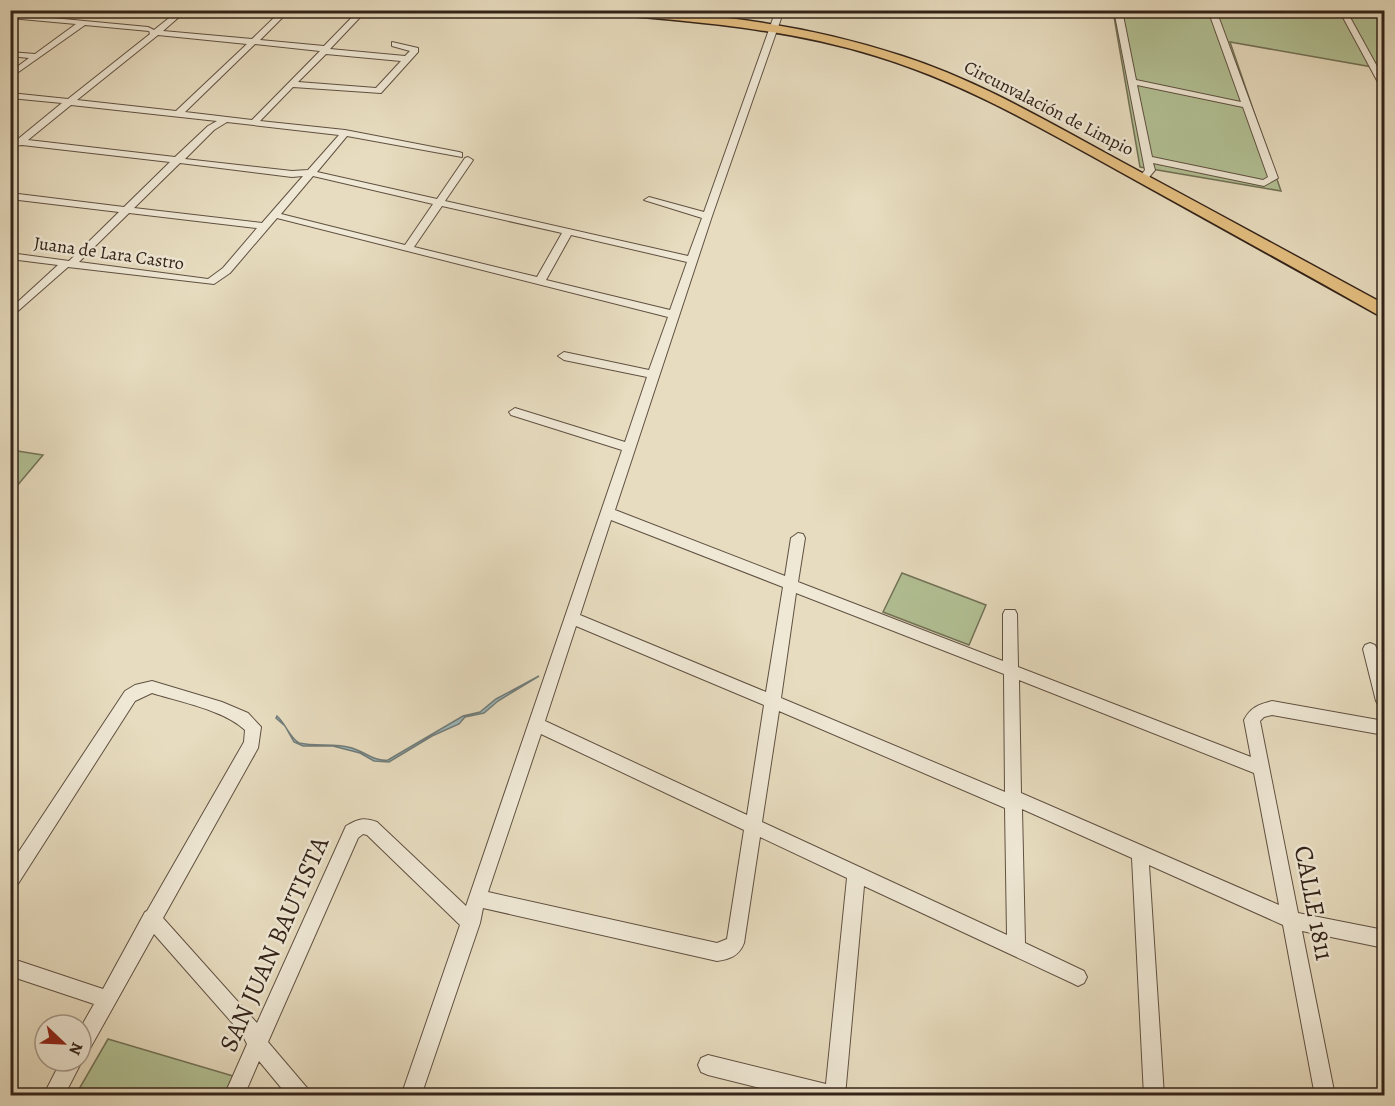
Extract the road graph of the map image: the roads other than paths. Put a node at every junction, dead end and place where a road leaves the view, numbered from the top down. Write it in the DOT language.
graph roads {
  1 [pos="179,10"];
  2 [pos="184,10"];
  3 [pos="287,10"];
  4 [pos="364,10"];
  5 [pos="595,10"];
  6 [pos="780,10"];
  7 [pos="1118,10"];
  8 [pos="1212,10"];
  9 [pos="1342,10"];
  10 [pos="45,14"];
  11 [pos="10,16"];
  12 [pos="83,23"];
  13 [pos="774,29"];
  14 [pos="152,31"];
  15 [pos="253,42"];
  16 [pos="395,44"];
  17 [pos="325,50"];
  18 [pos="10,54"];
  19 [pos="37,57"];
  20 [pos="406,59"];
  21 [pos="10,76"];
  22 [pos="1132,82"];
  23 [pos="291,84"];
  24 [pos="1384,86"];
  25 [pos="10,95"];
  26 [pos="67,101"];
  27 [pos="1245,105"];
  28 [pos="178,114"];
  29 [pos="227,118"];
  30 [pos="255,121"];
  31 [pos="345,133"];
  32 [pos="14,144"];
  33 [pos="1148,159"];
  34 [pos="178,160"];
  35 [pos="311,173"];
  36 [pos="1143,179"];
  37 [pos="10,196"];
  38 [pos="649,200"];
  39 [pos="440,201"];
  40 [pos="127,209"];
  41 [pos="275,214"];
  42 [pos="707,216"];
  43 [pos="262,226"];
  44 [pos="568,231"];
  45 [pos="408,248"];
  46 [pos="10,256"];
  47 [pos="693,260"];
  48 [pos="68,264"];
  49 [pos="540,281"];
  50 [pos="1384,312"];
  51 [pos="10,315"];
  52 [pos="675,315"];
  53 [pos="564,356"];
  54 [pos="654,375"];
  55 [pos="514,412"];
  56 [pos="630,448"];
  57 [pos="608,513"];
  58 [pos="798,538"];
  59 [pos="790,586"];
  60 [pos="1010,614"];
  61 [pos="573,618"];
  62 [pos="1370,650"];
  63 [pos="1011,672"];
  64 [pos="772,701"];
  65 [pos="1384,701"];
  66 [pos="537,725"];
  67 [pos="1384,728"];
  68 [pos="1263,769"];
  69 [pos="1013,800"];
  70 [pos="754,826"];
  71 [pos="1140,853"];
  72 [pos="856,874"];
  73 [pos="10,881"];
  74 [pos="479,899"];
  75 [pos="151,918"];
  76 [pos="1292,920"];
  77 [pos="471,923"];
  78 [pos="1384,939"];
  79 [pos="1016,949"];
  80 [pos="10,967"];
  81 [pos="1078,977"];
  82 [pos="106,999"];
  83 [pos="93,1023"];
  84 [pos="257,1044"];
  85 [pos="708,1065"];
  86 [pos="65,1073"];
  87 [pos="53,1095"];
  88 [pos="234,1095"];
  89 [pos="301,1095"];
  90 [pos="411,1095"];
  91 [pos="835,1095"];
  92 [pos="1154,1095"];
  93 [pos="1325,1095"];
  1 -- 14 [label="street"];
  2 -- 14 [label="street"];
  3 -- 15 [label="street"];
  4 -- 17 [label="street"];
  5 -- 13 [label="highway, Circunvalación de Limpio"];
  6 -- 13 [label="street"];
  7 -- 22 [label="street"];
  8 -- 27 [label="street"];
  9 -- 24 [label="street"];
  10 -- 11 [label="street"];
  10 -- 12 [label="street"];
  12 -- 14 [label="street"];
  12 -- 19 [label="street"];
  13 -- 36 [label="highway, Circunvalación de Limpio"];
  13 -- 42 [label="street"];
  14 -- 15 [label="street"];
  14 -- 26 [label="street"];
  15 -- 17 [label="street"];
  15 -- 28 [label="street"];
  16 -- 20 [label="street"];
  17 -- 20 [label="street"];
  17 -- 23 [label="street"];
  18 -- 19 [label="street"];
  19 -- 21 [label="street"];
  20 -- 23 [label="street"];
  22 -- 27 [label="street"];
  22 -- 33 [label="street"];
  23 -- 30 [label="street"];
  25 -- 26 [label="street"];
  26 -- 28 [label="street"];
  26 -- 32 [label="street"];
  27 -- 33 [label="street"];
  28 -- 29 [label="street"];
  29 -- 30 [label="street"];
  29 -- 34 [label="street"];
  30 -- 31 [label="street"];
  31 -- 35 [label="street"];
  31 -- 39 [label="street"];
  32 -- 34 [label="street"];
  33 -- 36 [label="street"];
  34 -- 35 [label="street"];
  34 -- 40 [label="street"];
  35 -- 39 [label="street"];
  35 -- 41 [label="street"];
  36 -- 50 [label="highway, Circunvalación de Limpio"];
  37 -- 40 [label="street"];
  38 -- 42 [label="street"];
  39 -- 44 [label="street"];
  39 -- 45 [label="street"];
  40 -- 43 [label="street"];
  40 -- 48 [label="street"];
  41 -- 43 [label="street"];
  41 -- 45 [label="street"];
  42 -- 47 [label="street"];
  43 -- 48 [label="street, Juana de Lara Castro"];
  44 -- 47 [label="street"];
  44 -- 49 [label="street"];
  45 -- 49 [label="street"];
  46 -- 48 [label="street, Juana de Lara Castro"];
  47 -- 52 [label="street"];
  48 -- 51 [label="street"];
  49 -- 52 [label="street"];
  52 -- 54 [label="street"];
  53 -- 54 [label="street"];
  54 -- 56 [label="street"];
  55 -- 56 [label="street"];
  56 -- 57 [label="street"];
  57 -- 59 [label="street"];
  57 -- 61 [label="street"];
  58 -- 59 [label="street"];
  59 -- 63 [label="street"];
  59 -- 64 [label="street"];
  60 -- 63 [label="street"];
  61 -- 64 [label="street"];
  61 -- 66 [label="street"];
  62 -- 65 [label="street"];
  63 -- 68 [label="street"];
  63 -- 69 [label="street"];
  64 -- 69 [label="street"];
  64 -- 70 [label="street"];
  66 -- 70 [label="street"];
  66 -- 74 [label="street"];
  67 -- 68 [label="street, CALLE 1811"];
  68 -- 76 [label="street, CALLE 1811"];
  69 -- 71 [label="street"];
  69 -- 79 [label="street"];
  70 -- 72 [label="street"];
  70 -- 74 [label="street"];
  71 -- 76 [label="street"];
  71 -- 92 [label="street"];
  72 -- 79 [label="street"];
  72 -- 91 [label="street"];
  73 -- 75 [label="street"];
  74 -- 77 [label="street"];
  75 -- 82 [label="street"];
  75 -- 84 [label="street"];
  76 -- 78 [label="street"];
  76 -- 93 [label="street, CALLE 1811"];
  77 -- 84 [label="street, SAN JUAN BAUTISTA"];
  77 -- 90 [label="street"];
  79 -- 81 [label="street"];
  80 -- 82 [label="street"];
  82 -- 83 [label="street"];
  84 -- 88 [label="street, SAN JUAN BAUTISTA"];
  84 -- 89 [label="street"];
  85 -- 91 [label="street"];
  86 -- 87 [label="street"];
}
